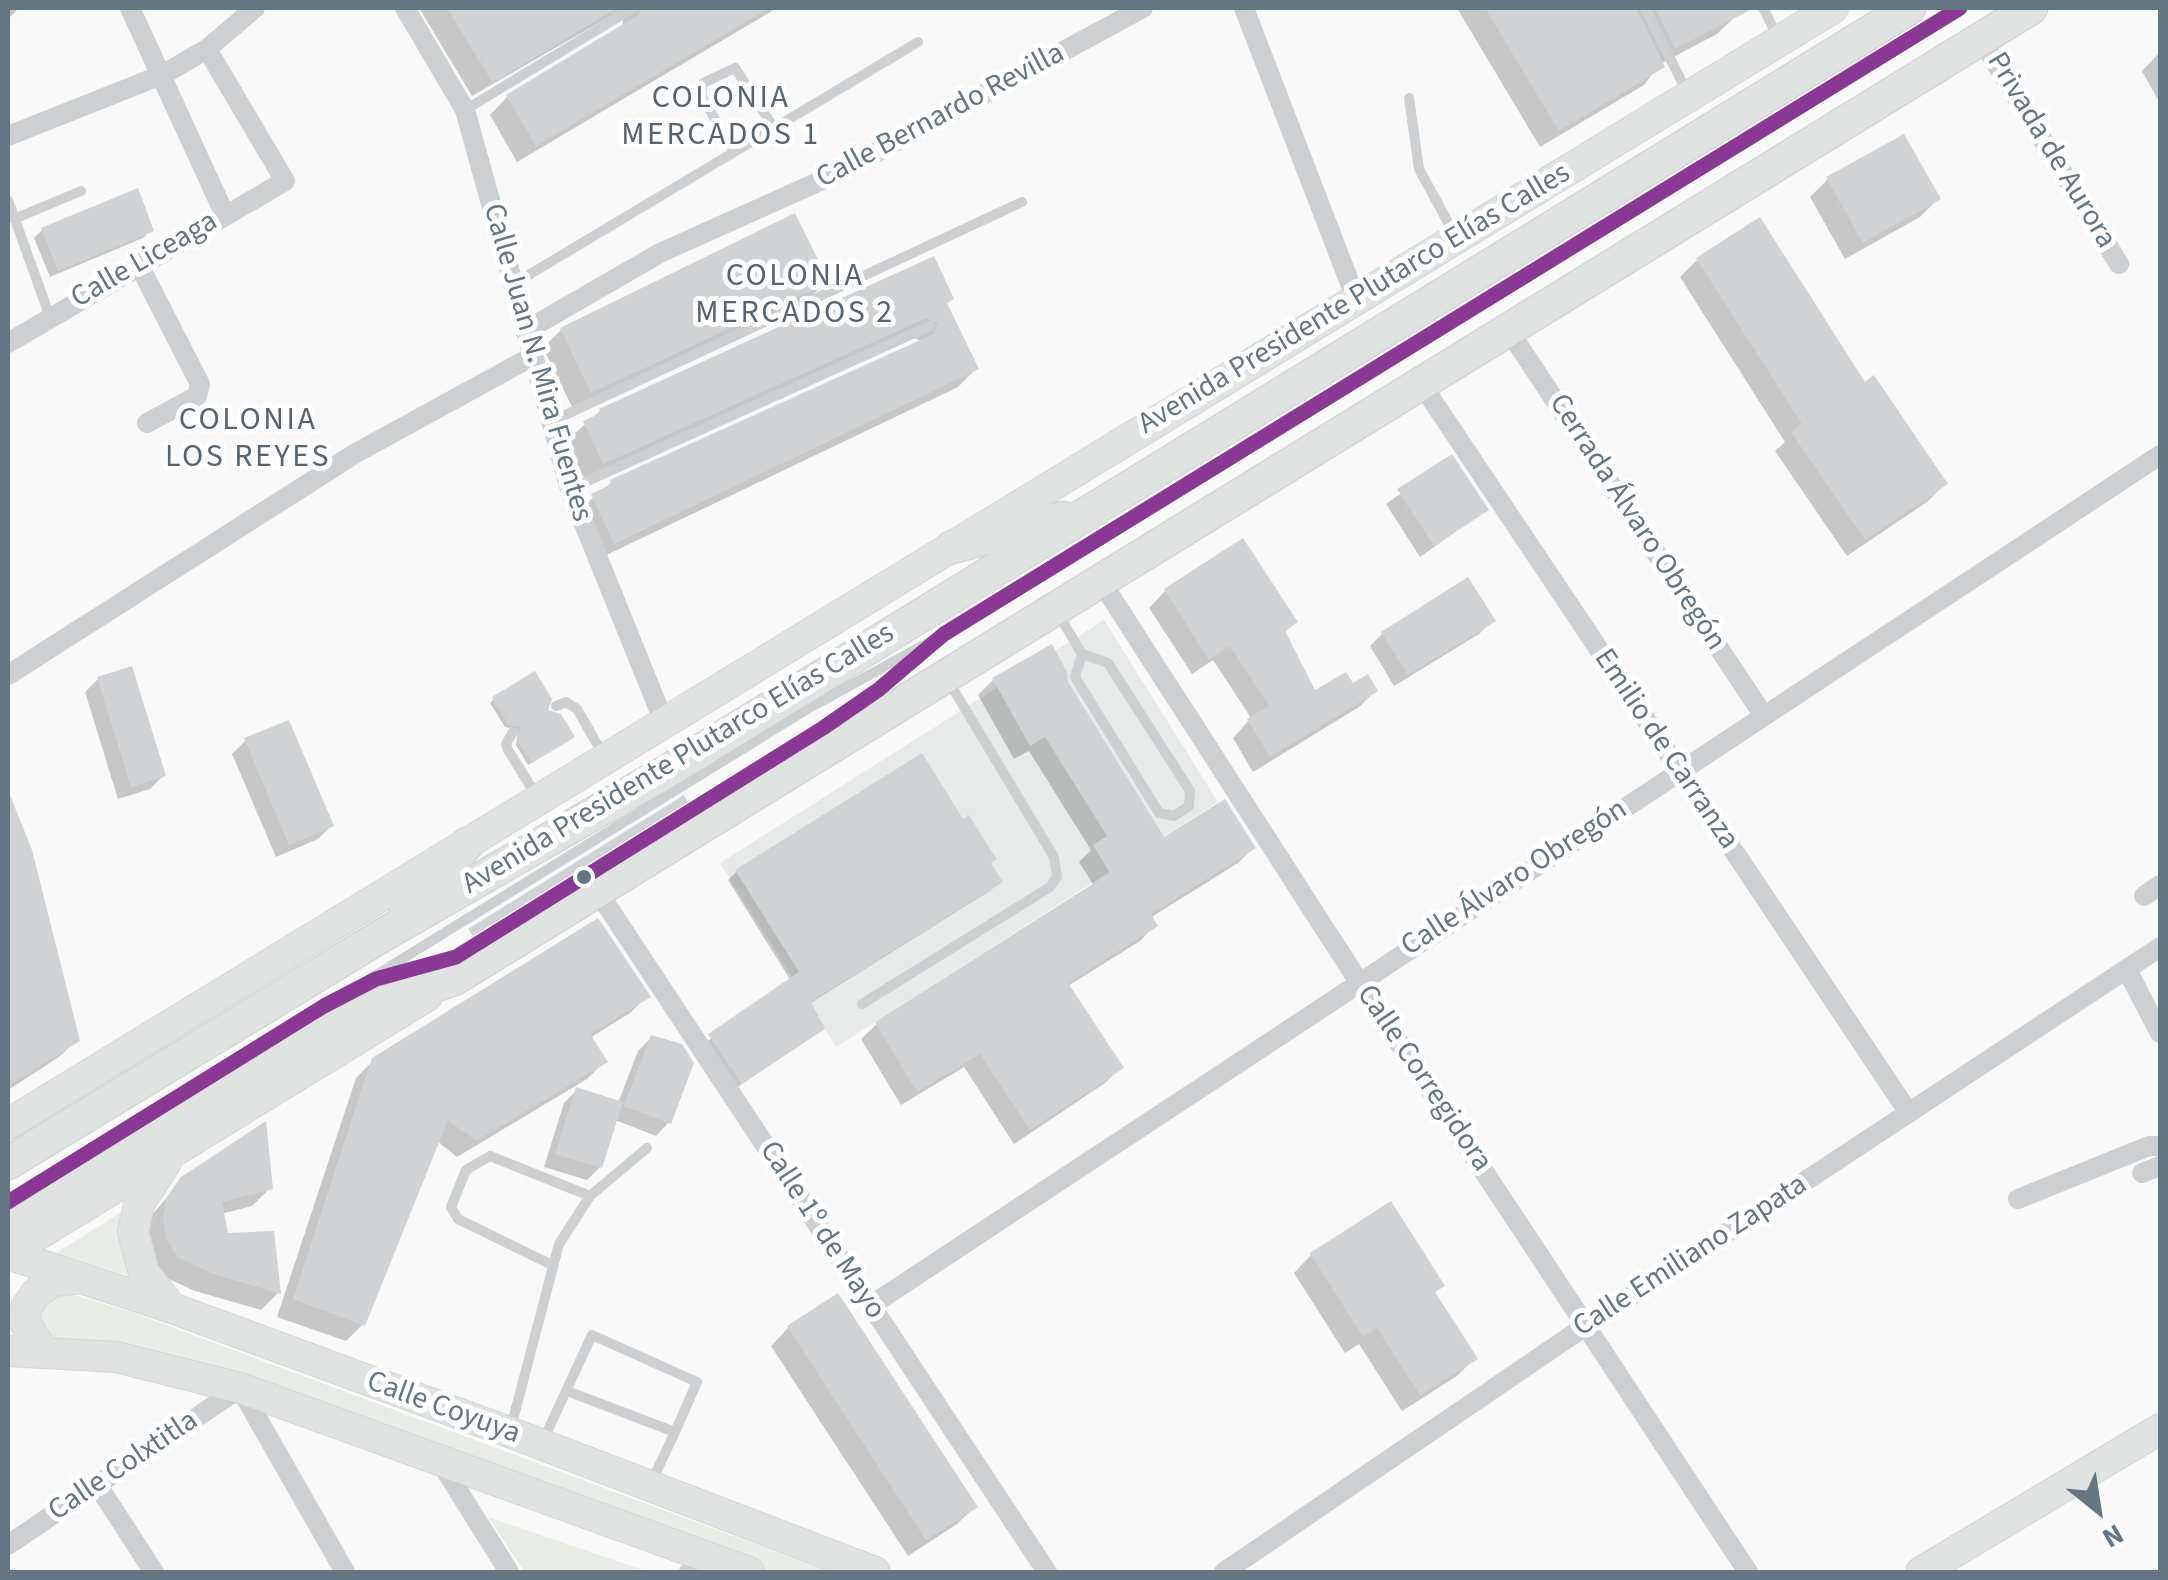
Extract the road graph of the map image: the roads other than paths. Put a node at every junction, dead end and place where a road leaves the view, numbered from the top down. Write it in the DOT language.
graph roads {
  1 [pos="130,8"];
  2 [pos="255,8"];
  3 [pos="404,8"];
  4 [pos="633,8"];
  5 [pos="1142,8"];
  6 [pos="1244,8"];
  7 [pos="1645,8"];
  8 [pos="1763,8"];
  9 [pos="1833,8"];
  10 [pos="1910,8"];
  11 [pos="1960,8"];
  12 [pos="2031,8"];
  13 [pos="1981,39"];
  14 [pos="1780,40"];
  15 [pos="918,42"];
  16 [pos="207,49"];
  17 [pos="164,74"];
  18 [pos="1689,95"];
  19 [pos="1409,98"];
  20 [pos="465,110"];
  21 [pos="774,128"];
  22 [pos="8,136"];
  23 [pos="734,152"];
  24 [pos="81,191"];
  25 [pos="8,200"];
  26 [pos="1022,202"];
  27 [pos="225,214"];
  28 [pos="14,219"];
  29 [pos="1456,238"];
  30 [pos="138,264"];
  31 [pos="2119,264"];
  32 [pos="511,285"];
  33 [pos="1356,299"];
  34 [pos="50,317"];
  35 [pos="930,326"];
  36 [pos="1509,330"];
  37 [pos="525,331"];
  38 [pos="8,343"];
  39 [pos="533,356"];
  40 [pos="1422,384"];
  41 [pos="550,422"];
  42 [pos="147,424"];
  43 [pos="2160,454"];
  44 [pos="570,489"];
  45 [pos="1096,510"];
  46 [pos="952,547"];
  47 [pos="1102,583"];
  48 [pos="1056,611"];
  49 [pos="944,634"];
  50 [pos="1082,654"];
  51 [pos="8,675"];
  52 [pos="946,677"];
  53 [pos="556,706"];
  54 [pos="1764,716"];
  55 [pos="664,722"];
  56 [pos="513,732"];
  57 [pos="605,758"];
  58 [pos="1678,772"];
  59 [pos="538,800"];
  60 [pos="467,844"];
  61 [pos="596,889"];
  62 [pos="369,943"];
  63 [pos="2160,947"];
  64 [pos="2127,970"];
  65 [pos="376,979"];
  66 [pos="454,979"];
  67 [pos="1359,982"];
  68 [pos="862,1004"];
  69 [pos="2160,1032"];
  70 [pos="1909,1113"];
  71 [pos="8,1124"];
  72 [pos="2160,1146"];
  73 [pos="647,1148"];
  74 [pos="170,1157"];
  75 [pos="8,1164"];
  76 [pos="590,1196"];
  77 [pos="2018,1199"];
  78 [pos="8,1202"];
  79 [pos="8,1226"];
  80 [pos="8,1254"];
  81 [pos="552,1265"];
  82 [pos="85,1278"];
  83 [pos="870,1306"];
  84 [pos="172,1308"];
  85 [pos="1587,1325"];
  86 [pos="42,1350"];
  87 [pos="8,1351"];
  88 [pos="240,1388"];
  89 [pos="566,1391"];
  90 [pos="2160,1429"];
  91 [pos="510,1432"];
  92 [pos="674,1432"];
  93 [pos="541,1445"];
  94 [pos="439,1460"];
  95 [pos="98,1486"];
  96 [pos="650,1486"];
  97 [pos="8,1545"];
  98 [pos="695,1568"];
  99 [pos="154,1572"];
  100 [pos="344,1572"];
  101 [pos="510,1572"];
  102 [pos="749,1572"];
  103 [pos="875,1572"];
  104 [pos="1047,1572"];
  105 [pos="1224,1572"];
  106 [pos="1748,1572"];
  107 [pos="1921,1572"];
  1 -- 17 [label="street"];
  2 -- 16 [label="street"];
  3 -- 20 [label="street, Calle Juan N. Mira Fuentes"];
  4 -- 20 [label="lane"];
  5 -- 37 [label="street, Calle Bernardo Revilla"];
  6 -- 33 [label="street"];
  7 -- 18 [label="lane"];
  8 -- 14 [label="lane"];
  9 -- 14 [label="street, Avenida Presidente Plutarco Elías Calles"];
  10 -- 45 [label="main road, Avenida Presidente Plutarco Elías Calles"];
  11 -- 49 [label="lane"];
  12 -- 13 [label="main road"];
  13 -- 31 [label="street, Privada de Aurora"];
  13 -- 36 [label="main road"];
  14 -- 18 [label="street, Avenida Presidente Plutarco Elías Calles"];
  15 -- 21 [label="lane"];
  16 -- 17 [label="street"];
  16 -- 27 [label="street, Calle Liceaga"];
  17 -- 22 [label="street"];
  17 -- 27 [label="street"];
  18 -- 29 [label="street, Avenida Presidente Plutarco Elías Calles"];
  19 -- 29 [label="lane"];
  20 -- 32 [label="street, Calle Juan N. Mira Fuentes"];
  21 -- 23 [label="lane"];
  21 -- 23 [label="lane"];
  23 -- 32 [label="lane"];
  24 -- 28 [label="lane"];
  25 -- 28 [label="lane"];
  26 -- 41 [label="lane"];
  27 -- 30 [label="street, Calle Liceaga"];
  28 -- 34 [label="lane"];
  29 -- 33 [label="street, Avenida Presidente Plutarco Elías Calles"];
  30 -- 34 [label="street, Calle Liceaga"];
  30 -- 42 [label="street"];
  32 -- 37 [label="street, Calle Juan N. Mira Fuentes"];
  33 -- 46 [label="street, Avenida Presidente Plutarco Elías Calles"];
  34 -- 38 [label="street, Calle Liceaga"];
  35 -- 44 [label="lane"];
  36 -- 40 [label="main road"];
  36 -- 54 [label="street, Cerrada Álvaro Obregón"];
  37 -- 39 [label="street, Calle Juan N. Mira Fuentes"];
  39 -- 41 [label="street, Calle Juan N. Mira Fuentes"];
  39 -- 51 [label="street"];
  40 -- 47 [label="main road"];
  40 -- 58 [label="street, Emilio de Carranza"];
  41 -- 44 [label="street, Calle Juan N. Mira Fuentes"];
  43 -- 54 [label="street, Calle Álvaro Obregón"];
  44 -- 55 [label="street, Calle Juan N. Mira Fuentes"];
  45 -- 46 [label="main road"];
  45 -- 62 [label="main road, Avenida Presidente Plutarco Elías Calles"];
  46 -- 55 [label="street, Avenida Presidente Plutarco Elías Calles"];
  47 -- 48 [label="main road"];
  47 -- 67 [label="street, Calle Corregidora"];
  48 -- 50 [label="lane"];
  48 -- 52 [label="main road"];
  49 -- 65 [label="lane"];
  49 -- 65 [label="lane"];
  50 -- 50 [label="lane"];
  52 -- 61 [label="main road"];
  52 -- 68 [label="lane"];
  53 -- 57 [label="lane"];
  54 -- 58 [label="street, Calle Álvaro Obregón"];
  55 -- 57 [label="street, Avenida Presidente Plutarco Elías Calles"];
  56 -- 59 [label="lane"];
  57 -- 59 [label="street, Avenida Presidente Plutarco Elías Calles"];
  58 -- 67 [label="street, Calle Álvaro Obregón"];
  58 -- 70 [label="street, Emilio de Carranza"];
  59 -- 60 [label="street, Avenida Presidente Plutarco Elías Calles"];
  60 -- 62 [label="main road"];
  60 -- 71 [label="street, Avenida Presidente Plutarco Elías Calles"];
  61 -- 66 [label="main road"];
  61 -- 83 [label="street, Calle 1º de Mayo"];
  62 -- 75 [label="main road, Avenida Presidente Plutarco Elías Calles"];
  63 -- 64 [label="street, Calle Emiliano Zapata"];
  64 -- 69 [label="street"];
  64 -- 70 [label="street, Calle Emiliano Zapata"];
  65 -- 78 [label="lane"];
  66 -- 74 [label="street"];
  66 -- 79 [label="main road"];
  67 -- 83 [label="street, Calle Álvaro Obregón"];
  67 -- 85 [label="street, Calle Corregidora"];
  70 -- 85 [label="street, Calle Emiliano Zapata"];
  72 -- 77 [label="street"];
  73 -- 76 [label="lane"];
  74 -- 80 [label="street"];
  74 -- 84 [label="street"];
  76 -- 81 [label="lane"];
  76 -- 81 [label="lane"];
  80 -- 82 [label="street, Calle Coyuya"];
  81 -- 91 [label="lane"];
  82 -- 84 [label="street, Calle Coyuya"];
  82 -- 86 [label="street"];
  83 -- 104 [label="street, Calle 1º de Mayo"];
  84 -- 91 [label="street, Calle Coyuya"];
  85 -- 105 [label="street, Calle Emiliano Zapata"];
  85 -- 106 [label="street, Calle Corregidora"];
  86 -- 87 [label="street, Calle Coyuya"];
  86 -- 88 [label="street, Calle Coyuya"];
  88 -- 94 [label="street, Calle Coyuya"];
  88 -- 95 [label="street, Calle Colxtitla"];
  88 -- 100 [label="street"];
  89 -- 92 [label="lane"];
  89 -- 92 [label="lane"];
  89 -- 93 [label="lane"];
  90 -- 107 [label="street"];
  91 -- 93 [label="street, Calle Coyuya"];
  92 -- 96 [label="lane"];
  93 -- 96 [label="street, Calle Coyuya"];
  94 -- 98 [label="street, Calle Coyuya"];
  94 -- 101 [label="street"];
  95 -- 97 [label="street, Calle Colxtitla"];
  95 -- 99 [label="street"];
  96 -- 103 [label="street, Calle Coyuya"];
  98 -- 102 [label="street, Calle Coyuya"];
}
